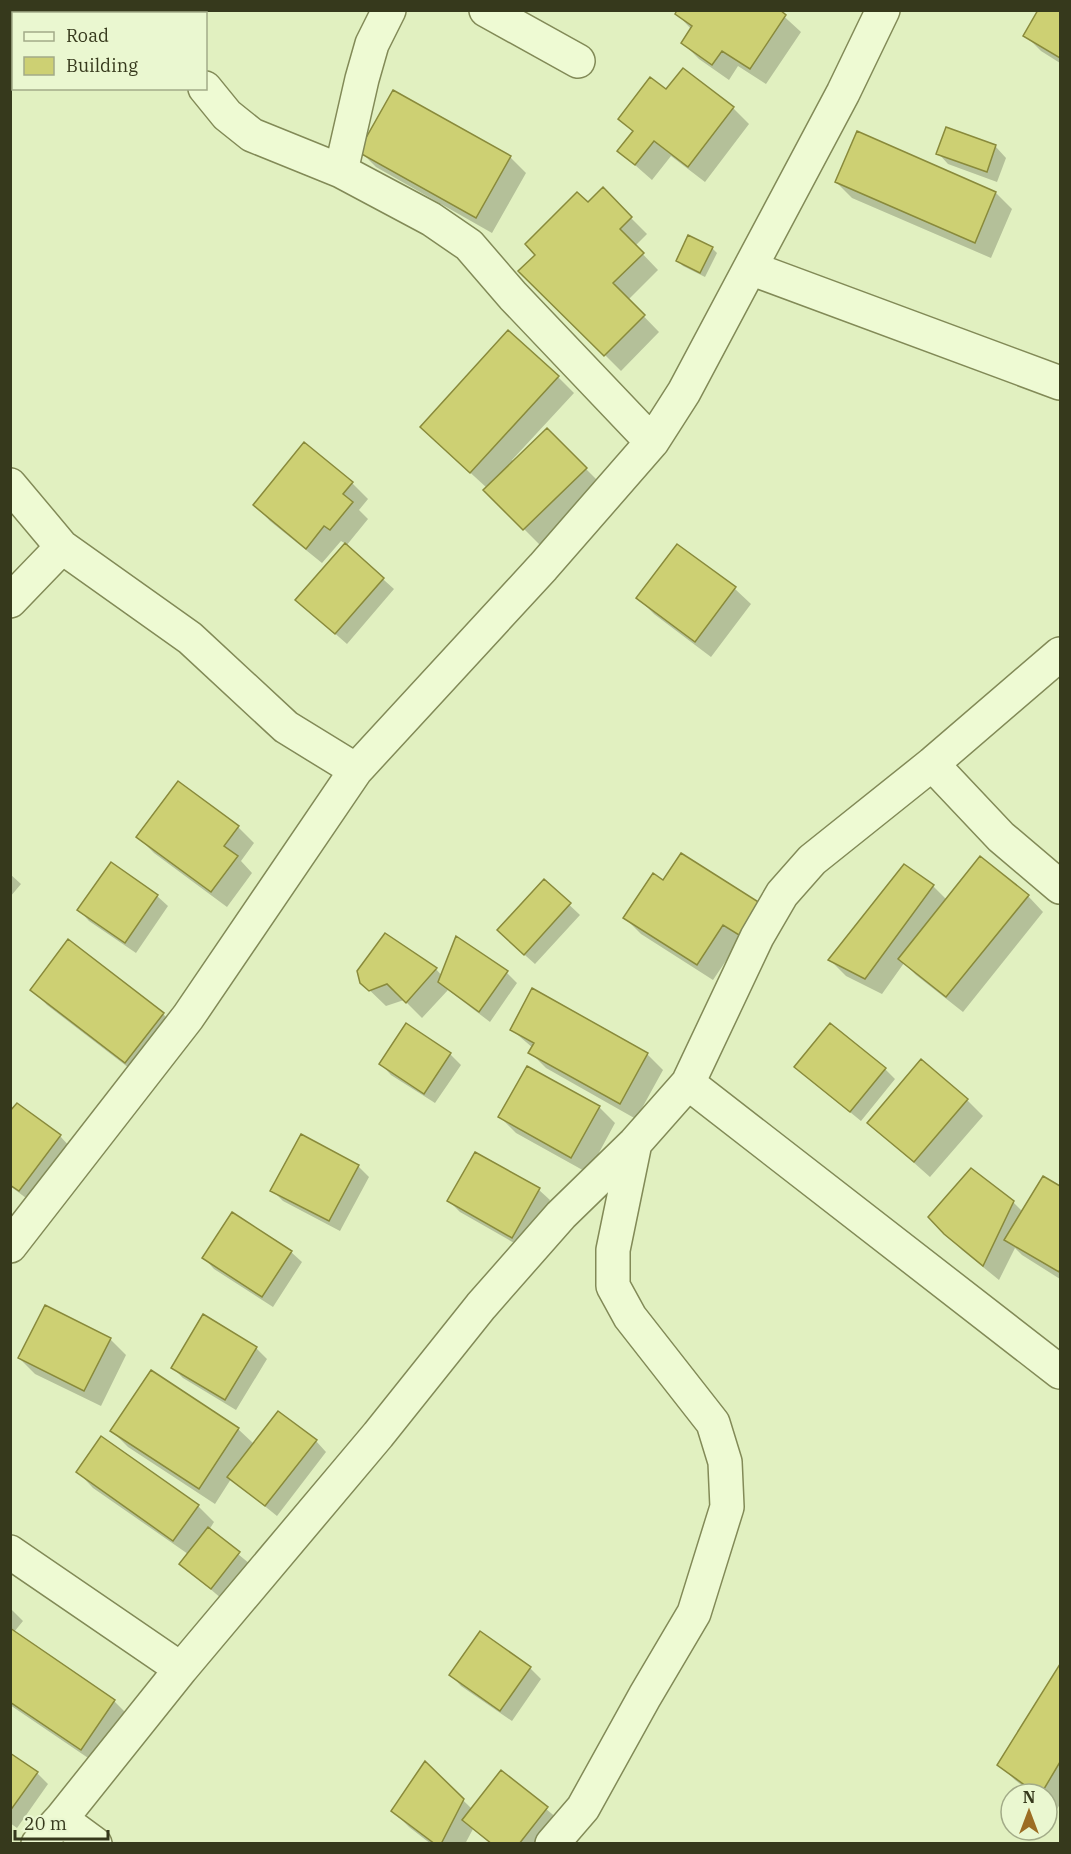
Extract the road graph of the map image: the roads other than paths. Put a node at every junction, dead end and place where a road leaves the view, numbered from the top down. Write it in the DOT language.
graph roads {
  1 [pos="388,10"];
  2 [pos="486,10"];
  3 [pos="883,10"];
  4 [pos="578,60"];
  5 [pos="207,90"];
  6 [pos="341,171"];
  7 [pos="750,268"];
  8 [pos="1060,383"];
  9 [pos="652,442"];
  10 [pos="10,485"];
  11 [pos="62,546"];
  12 [pos="10,601"];
  13 [pos="1060,654"];
  14 [pos="932,764"];
  15 [pos="356,770"];
  16 [pos="1060,887"];
  17 [pos="688,1083"];
  18 [pos="635,1143"];
  19 [pos="10,1246"];
  20 [pos="1060,1372"];
  21 [pos="10,1552"];
  22 [pos="181,1669"];
  23 [pos="61,1819"];
  24 [pos="38,1844"];
  25 [pos="95,1844"];
  26 [pos="552,1844"];
  1 -- 6 [label="street"];
  2 -- 4 [label="street"];
  3 -- 7 [label="street"];
  5 -- 6 [label="street"];
  6 -- 9 [label="street"];
  7 -- 8 [label="street"];
  7 -- 9 [label="street"];
  9 -- 15 [label="street"];
  10 -- 11 [label="street"];
  11 -- 12 [label="street"];
  11 -- 15 [label="street"];
  13 -- 14 [label="street"];
  14 -- 16 [label="street"];
  14 -- 17 [label="street"];
  15 -- 19 [label="street"];
  17 -- 18 [label="street"];
  17 -- 20 [label="street"];
  18 -- 22 [label="street"];
  18 -- 26 [label="street"];
  21 -- 22 [label="street"];
  22 -- 23 [label="street"];
  23 -- 24 [label="street"];
  23 -- 25 [label="street"];
}
